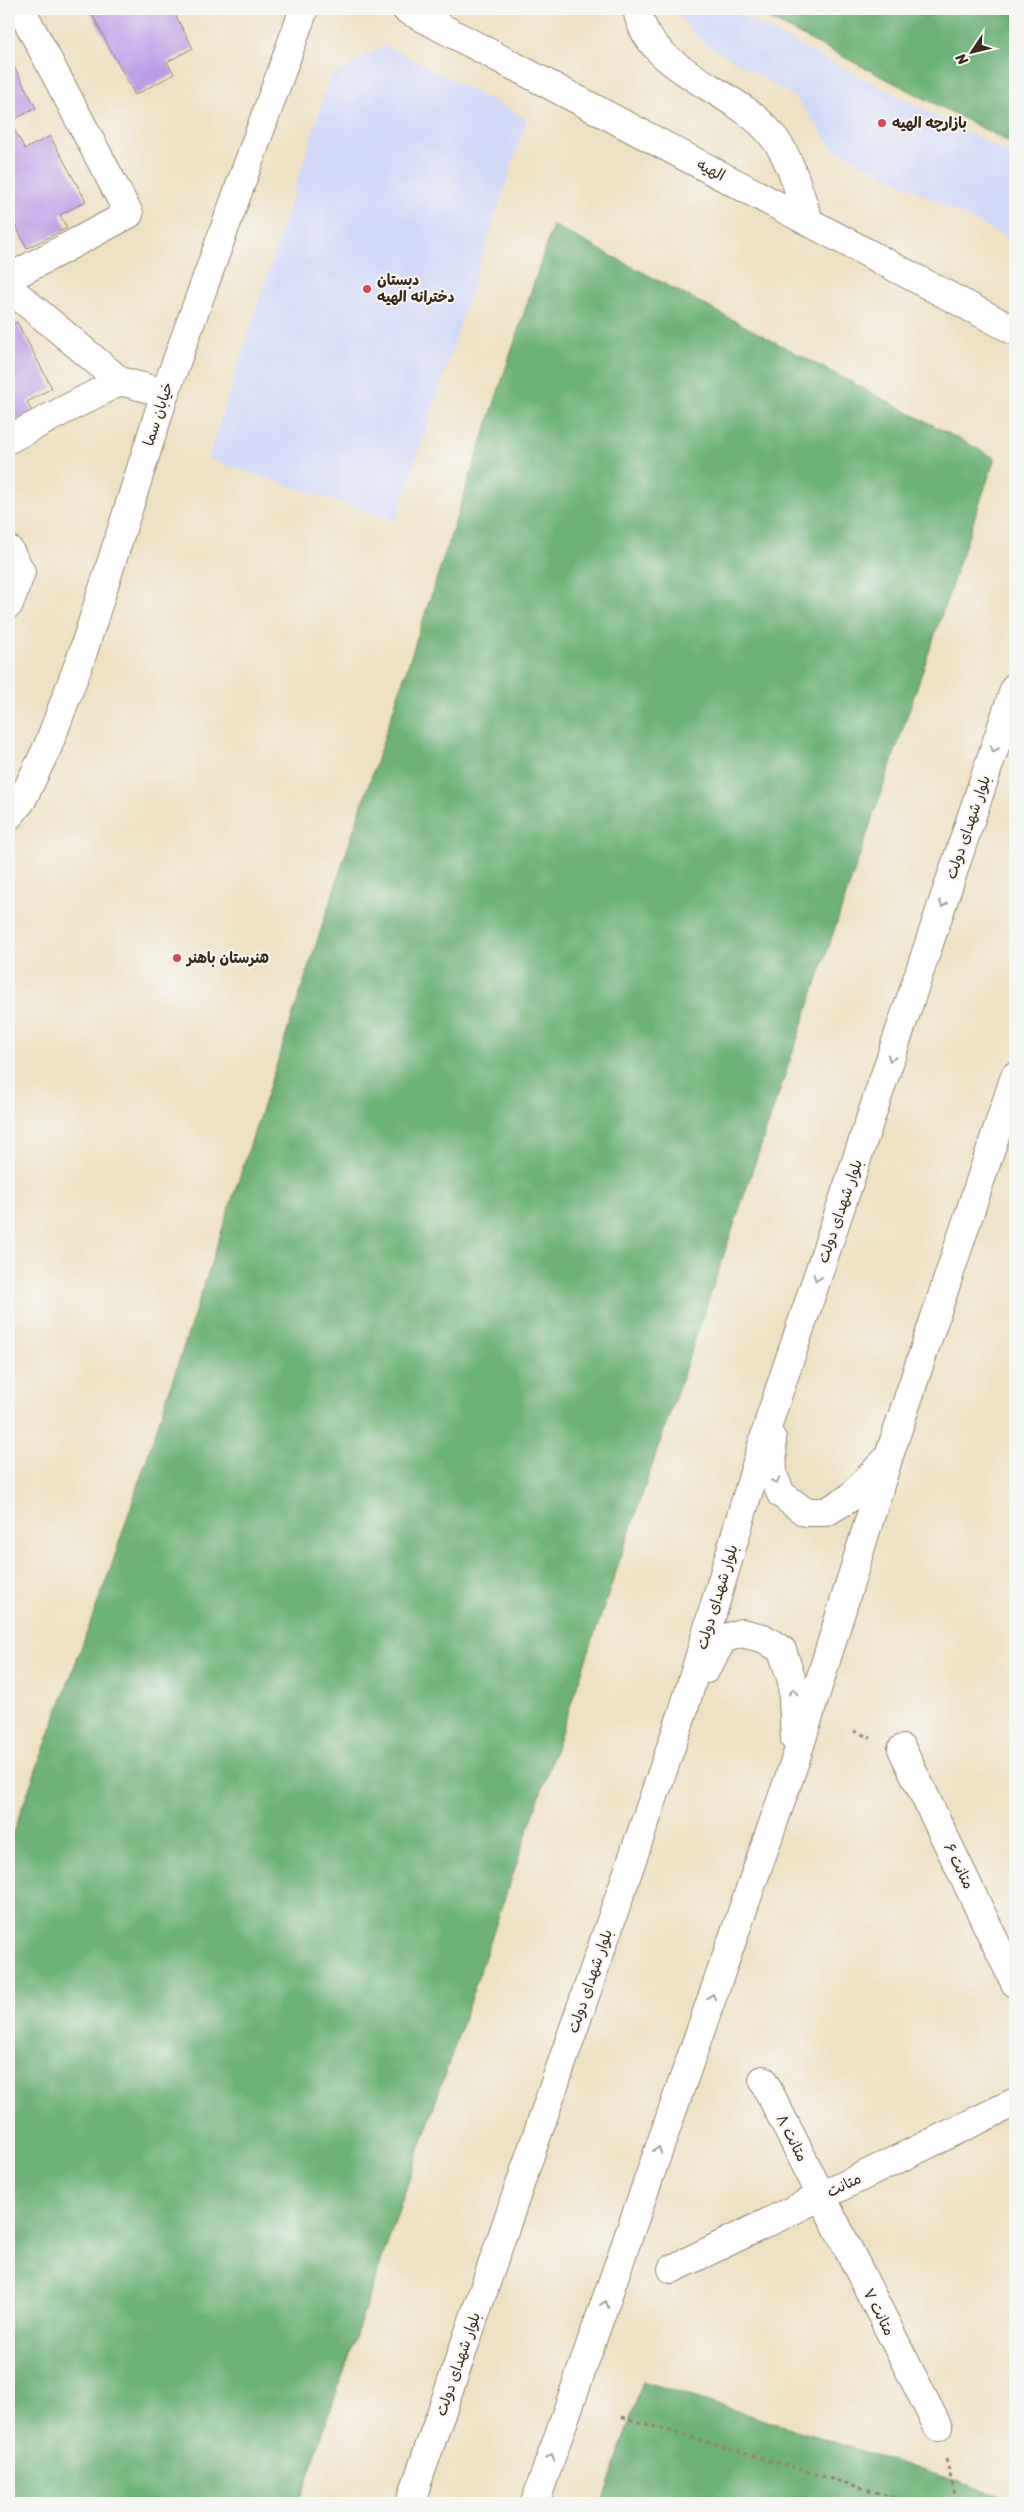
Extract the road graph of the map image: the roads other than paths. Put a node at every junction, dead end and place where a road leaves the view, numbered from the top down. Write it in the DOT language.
graph roads {
  1 [pos="20,9"];
  2 [pos="304,9"];
  3 [pos="406,9"];
  4 [pos="637,9"];
  5 [pos="809,222"];
  6 [pos="9,278"];
  7 [pos="9,288"];
  8 [pos="1015,331"];
  9 [pos="120,381"];
  10 [pos="164,393"];
  11 [pos="9,439"];
  12 [pos="9,550"];
  13 [pos="9,604"];
  14 [pos="1015,687"];
  15 [pos="9,816"];
  16 [pos="1015,1076"];
  17 [pos="771,1415"];
  18 [pos="890,1456"];
  19 [pos="683,1712"];
  20 [pos="902,1749"];
  21 [pos="796,1758"];
  22 [pos="1015,1983"];
  23 [pos="763,2080"];
  24 [pos="1015,2102"];
  25 [pos="821,2196"];
  26 [pos="672,2269"];
  27 [pos="938,2427"];
  28 [pos="410,2503"];
  29 [pos="535,2503"];
  1 -- 6 [label="main road"];
  2 -- 10 [label="main road, خیابان سما"];
  3 -- 5 [label="main road, الهیه"];
  4 -- 5 [label="main road"];
  5 -- 8 [label="main road, الهیه"];
  7 -- 9 [label="main road"];
  9 -- 10 [label="main road"];
  9 -- 11 [label="main road"];
  10 -- 15 [label="main road, خیابان سما"];
  12 -- 13 [label="main road"];
  14 -- 17 [label="main road, بلوار شهدای دولت, one-way"];
  16 -- 18 [label="main road"];
  17 -- 18 [label="main road, one-way"];
  17 -- 19 [label="main road, بلوار شهدای دولت"];
  18 -- 21 [label="main road"];
  21 -- 19 [label="main road, one-way"];
  19 -- 28 [label="main road, بلوار شهدای دولت"];
  20 -- 22 [label="main road, متانت ۶"];
  29 -- 21 [label="main road, one-way"];
  23 -- 25 [label="main road, متانت ۸"];
  24 -- 25 [label="main road, متانت"];
  25 -- 26 [label="main road, متانت"];
  25 -- 27 [label="main road, متانت ۷"];
}
